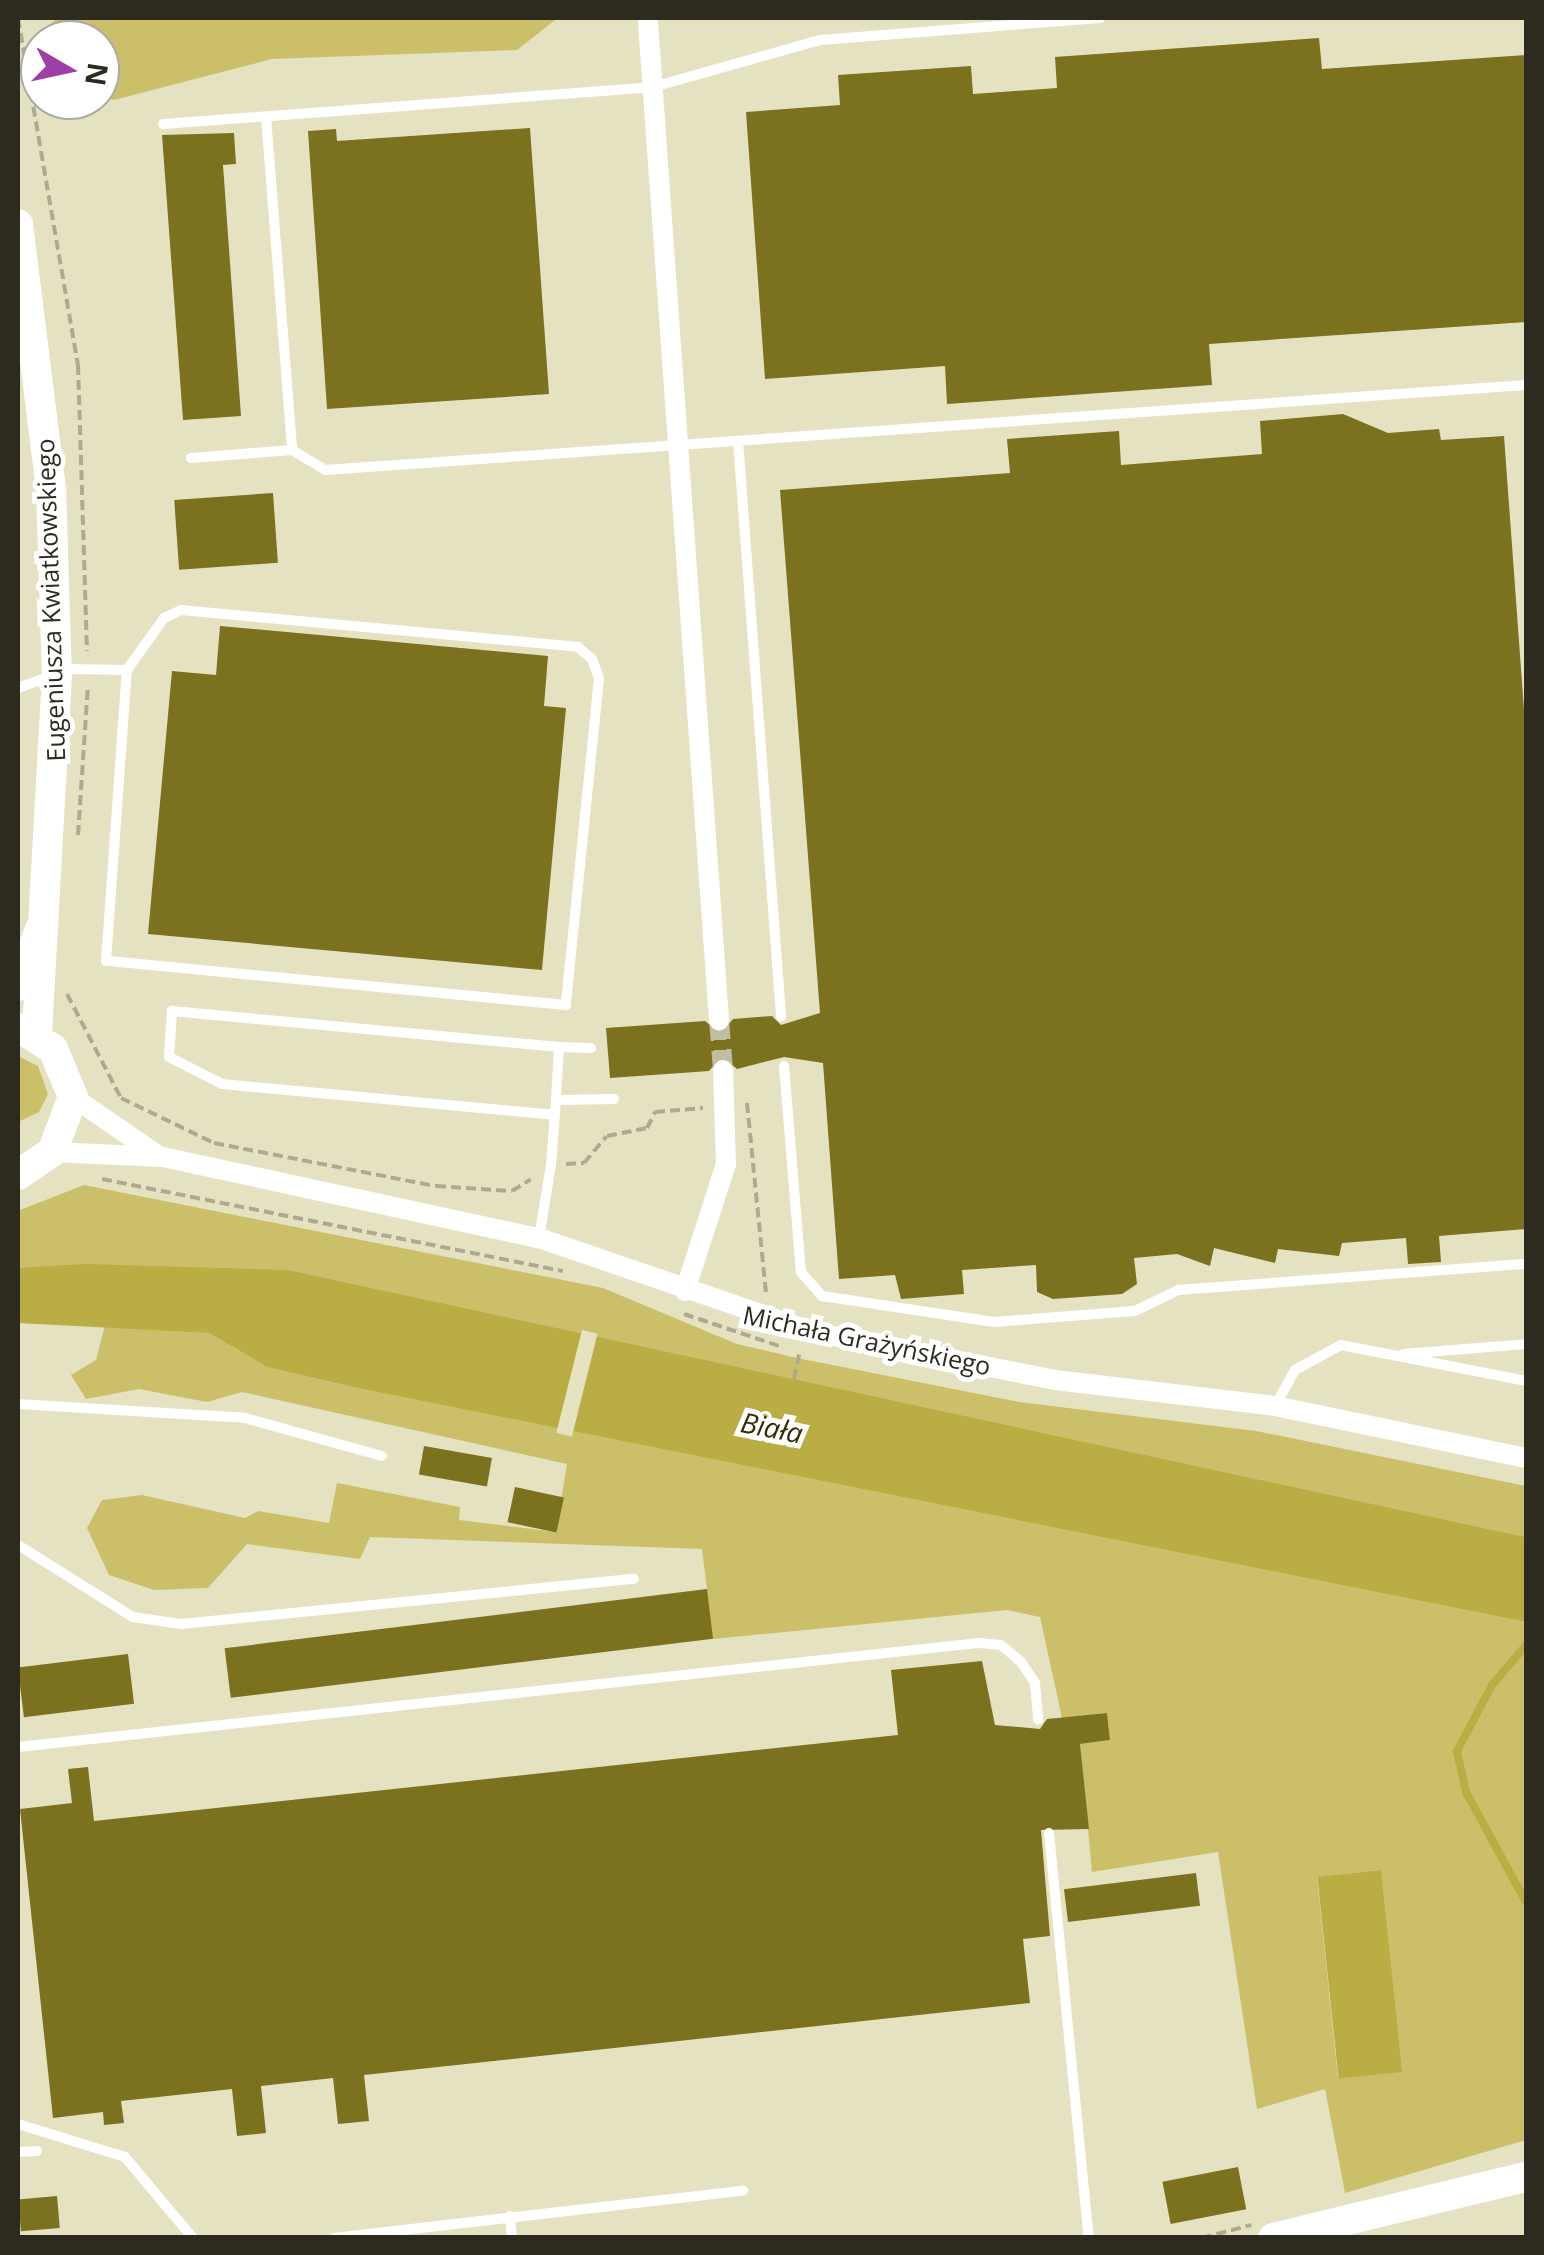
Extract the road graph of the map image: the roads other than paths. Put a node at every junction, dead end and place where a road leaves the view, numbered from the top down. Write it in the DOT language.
graph roads {
  1 [pos="1100,18"];
  2 [pos="648,22"];
  3 [pos="653,87"];
  4 [pos="266,116"];
  5 [pos="162,124"];
  6 [pos="18,224"];
  7 [pos="1526,384"];
  8 [pos="738,440"];
  9 [pos="678,446"];
  10 [pos="292,450"];
  11 [pos="191,458"];
  12 [pos="127,670"];
  13 [pos="18,688"];
  14 [pos="45,917"];
  15 [pos="18,986"];
  16 [pos="781,1016"];
  17 [pos="720,1020"];
  18 [pos="27,1031"];
  19 [pos="560,1047"];
  20 [pos="591,1048"];
  21 [pos="784,1066"];
  22 [pos="722,1070"];
  23 [pos="73,1097"];
  24 [pos="614,1099"];
  25 [pos="556,1100"];
  26 [pos="554,1115"];
  27 [pos="52,1152"];
  28 [pos="162,1157"];
  29 [pos="18,1175"];
  30 [pos="539,1238"];
  31 [pos="1526,1264"];
  32 [pos="685,1291"];
  33 [pos="1526,1344"];
  34 [pos="1390,1354"];
  35 [pos="1526,1381"];
  36 [pos="18,1404"];
  37 [pos="1275,1406"];
  38 [pos="382,1456"];
  39 [pos="1526,1458"];
  40 [pos="18,1545"];
  41 [pos="634,1579"];
  42 [pos="1038,1720"];
  43 [pos="18,1746"];
  44 [pos="1049,1833"];
  45 [pos="18,2124"];
  46 [pos="37,2151"];
  47 [pos="18,2152"];
  48 [pos="1526,2177"];
  49 [pos="742,2191"];
  50 [pos="510,2216"];
  51 [pos="193,2238"];
  52 [pos="334,2238"];
  53 [pos="512,2238"];
  54 [pos="1089,2238"];
  55 [pos="1272,2238"];
  1 -- 3 [label="lane"];
  2 -- 3 [label="street"];
  3 -- 4 [label="lane"];
  3 -- 9 [label="street"];
  4 -- 5 [label="lane"];
  4 -- 10 [label="lane"];
  6 -- 14 [label="street, Eugeniusza Kwiatkowskiego"];
  7 -- 8 [label="lane"];
  8 -- 9 [label="lane"];
  8 -- 16 [label="lane"];
  9 -- 10 [label="lane"];
  9 -- 17 [label="street"];
  10 -- 11 [label="lane"];
  12 -- 12 [label="lane"];
  12 -- 13 [label="lane"];
  14 -- 15 [label="street, Eugeniusza Kwiatkowskiego"];
  14 -- 18 [label="street, Eugeniusza Kwiatkowskiego"];
  18 -- 23 [label="street"];
  19 -- 20 [label="lane"];
  19 -- 25 [label="lane"];
  19 -- 26 [label="lane"];
  21 -- 31 [label="lane"];
  22 -- 32 [label="street"];
  23 -- 27 [label="street"];
  23 -- 28 [label="street, Michała Grażyńskiego"];
  24 -- 25 [label="lane"];
  25 -- 26 [label="lane"];
  26 -- 30 [label="lane"];
  27 -- 28 [label="street, Michała Grażyńskiego"];
  27 -- 29 [label="street"];
  28 -- 30 [label="street, Michała Grażyńskiego"];
  30 -- 32 [label="street, Michała Grażyńskiego"];
  32 -- 37 [label="street, Michała Grażyńskiego"];
  33 -- 34 [label="lane"];
  34 -- 35 [label="lane"];
  34 -- 37 [label="lane"];
  36 -- 38 [label="lane"];
  37 -- 39 [label="street, Michała Grażyńskiego"];
  40 -- 41 [label="lane"];
  42 -- 43 [label="lane"];
  44 -- 54 [label="lane"];
  45 -- 51 [label="lane"];
  46 -- 47 [label="lane"];
  48 -- 55 [label="street"];
  49 -- 50 [label="lane"];
  50 -- 52 [label="lane"];
  50 -- 53 [label="lane"];
}
